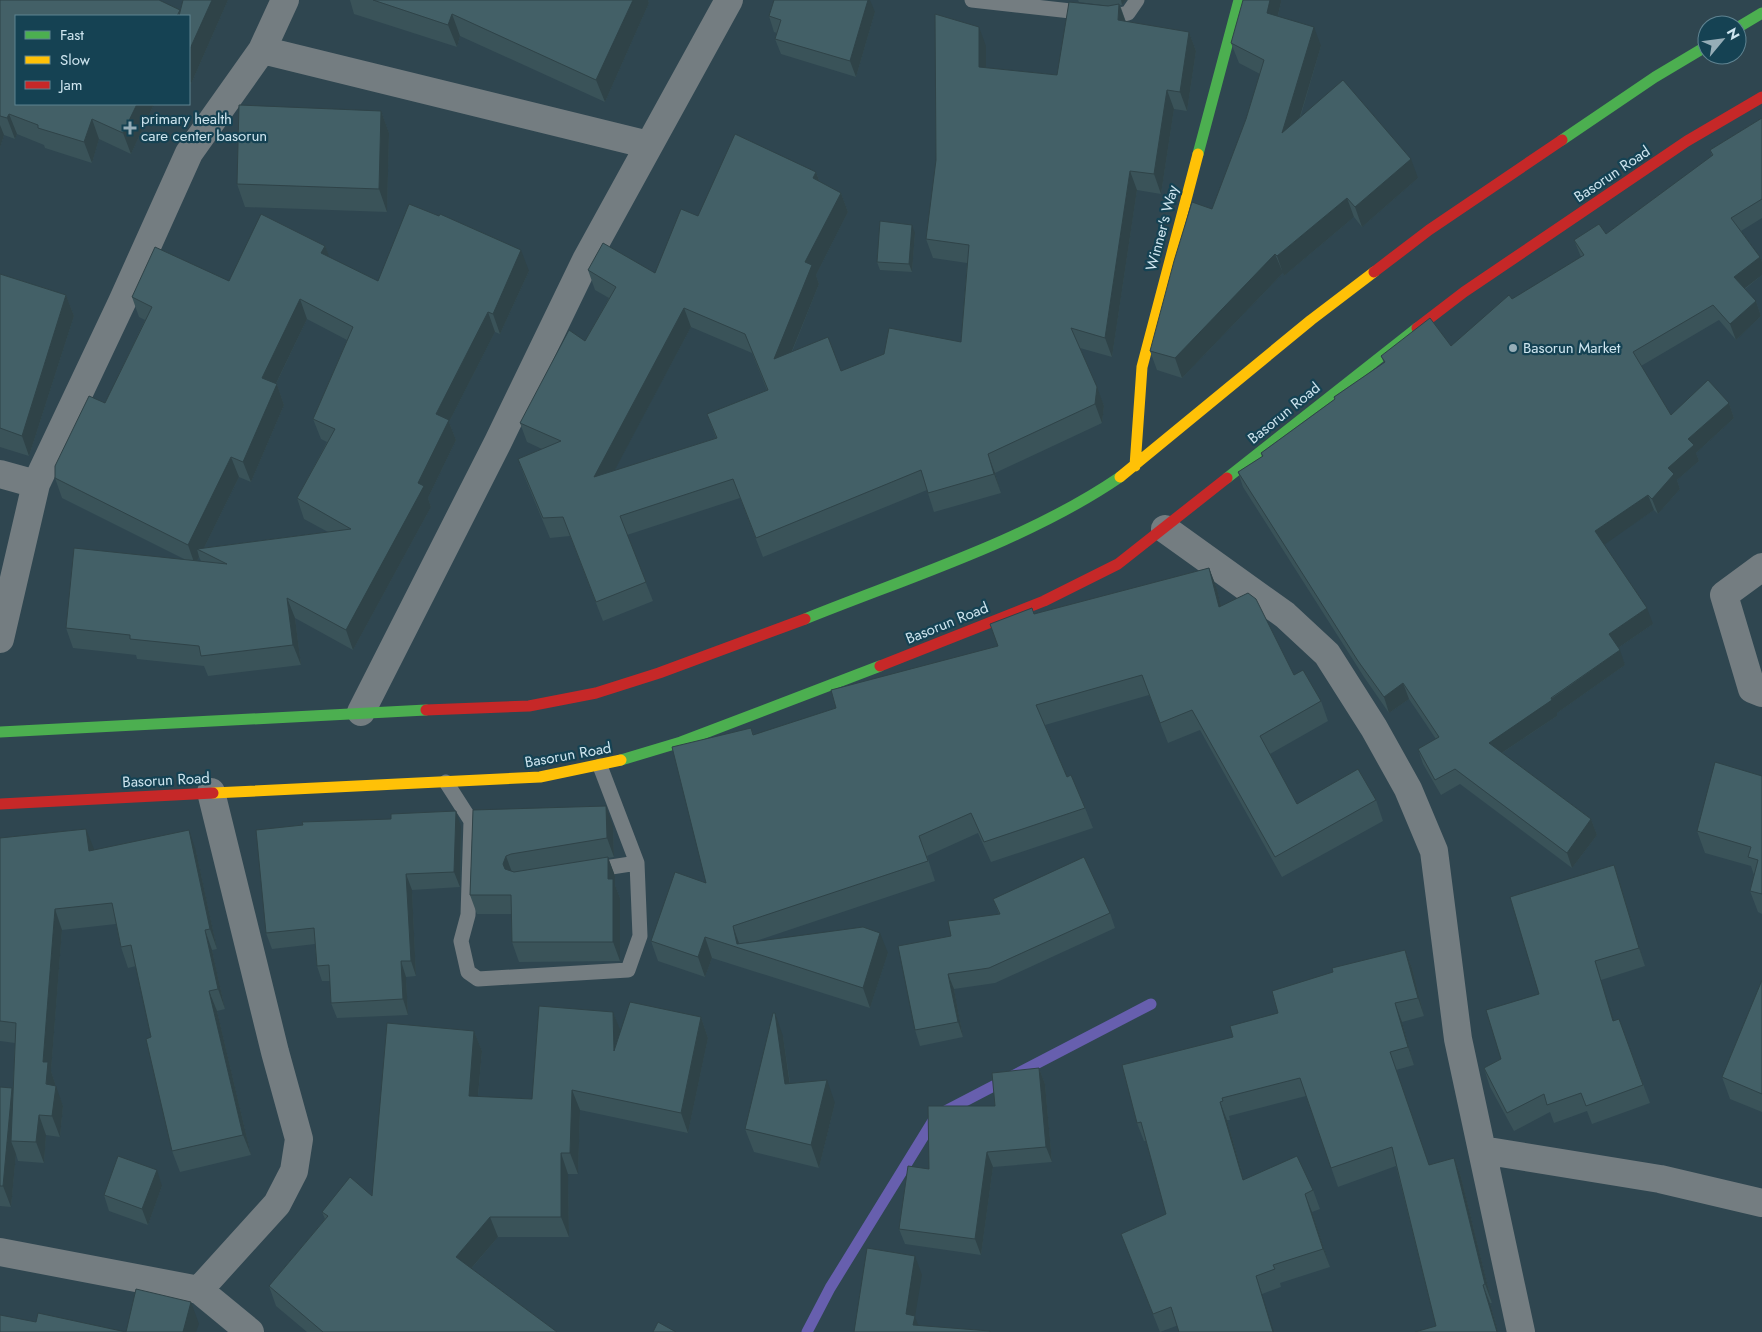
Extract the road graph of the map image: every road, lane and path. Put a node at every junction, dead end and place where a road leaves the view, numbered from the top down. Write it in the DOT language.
graph roads {
  1 [pos="285,0"];
  2 [pos="729,0"];
  3 [pos="972,0"];
  4 [pos="1137,0"];
  5 [pos="1238,0"];
  6 [pos="1762,13"];
  7 [pos="1747,22"];
  8 [pos="262,50"];
  9 [pos="1697,52"];
  10 [pos="1762,96"];
  11 [pos="649,145"];
  12 [pos="1135,466"];
  13 [pos="0,474"];
  14 [pos="36,484"];
  15 [pos="1165,530"];
  16 [pos="1762,567"];
  17 [pos="0,639"];
  18 [pos="1757,691"];
  19 [pos="361,712"];
  20 [pos="0,732"];
  21 [pos="600,766"];
  22 [pos="446,782"];
  23 [pos="211,792"];
  24 [pos="0,804"];
  25 [pos="637,863"];
  26 [pos="578,873"];
  27 [pos="1482,1150"];
  28 [pos="1762,1202"];
  29 [pos="0,1252"];
  30 [pos="199,1290"];
  31 [pos="250,1332"];
  32 [pos="1521,1332"];
  1 -- 8 [label="street"];
  2 -- 11 [label="street"];
  3 -- 4 [label="lane"];
  5 -- 12 [label="main road, Winner's Way"];
  6 -- 7 [label="main road"];
  8 -- 11 [label="street"];
  8 -- 14 [label="street"];
  9 -- 12 [label="main road"];
  10 -- 15 [label="main road, Basorun Road"];
  11 -- 19 [label="street"];
  12 -- 19 [label="main road"];
  13 -- 14 [label="street"];
  14 -- 17 [label="street"];
  15 -- 21 [label="main road, Basorun Road"];
  15 -- 27 [label="street"];
  16 -- 18 [label="street"];
  19 -- 20 [label="main road"];
  21 -- 22 [label="main road, Basorun Road"];
  21 -- 25 [label="lane"];
  22 -- 23 [label="main road, Basorun Road"];
  22 -- 25 [label="lane"];
  23 -- 24 [label="main road, Basorun Road"];
  23 -- 30 [label="street"];
  25 -- 26 [label="lane"];
  27 -- 28 [label="street"];
  27 -- 32 [label="street"];
  29 -- 30 [label="street"];
  30 -- 31 [label="street"];
}
